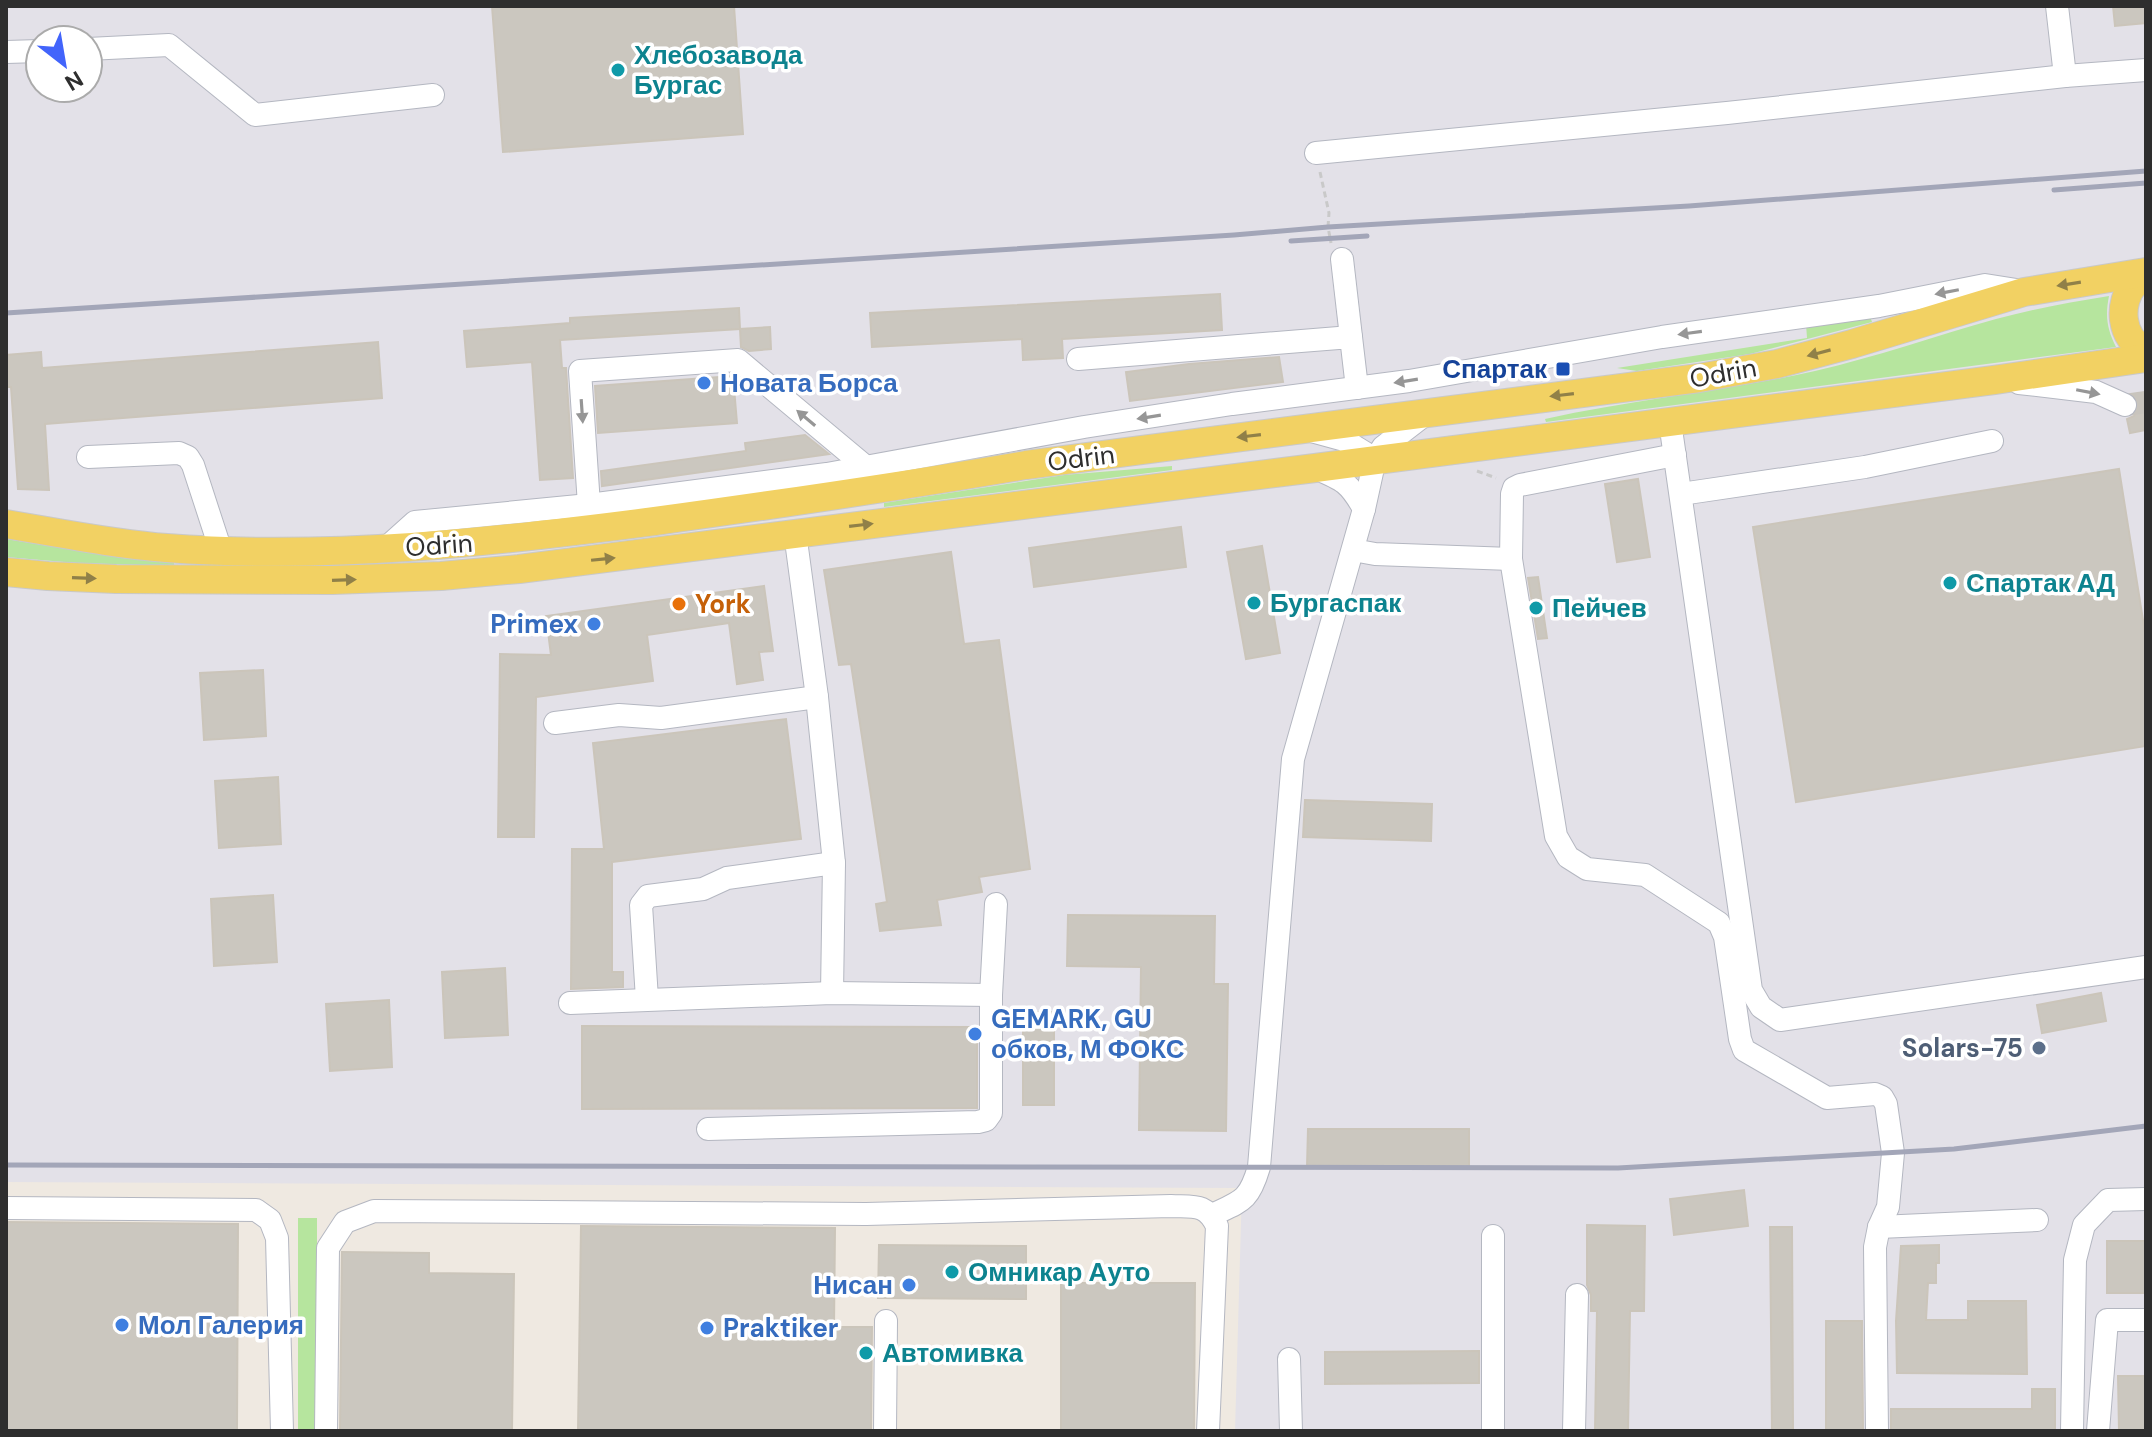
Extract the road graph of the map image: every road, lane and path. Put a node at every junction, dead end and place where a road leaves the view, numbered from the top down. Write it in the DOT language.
graph roads {
  1 [pos="2057,6"];
  2 [pos="104,48"];
  3 [pos="2146,70"];
  4 [pos="2065,76"];
  5 [pos="433,95"];
  6 [pos="1316,153"];
  7 [pos="1342,259"];
  8 [pos="2146,274"];
  9 [pos="2024,292"];
  10 [pos="1351,337"];
  11 [pos="2146,350"];
  12 [pos="2146,358"];
  13 [pos="1078,359"];
  14 [pos="1994,380"];
  15 [pos="1357,388"];
  16 [pos="2125,405"];
  17 [pos="1428,413"];
  18 [pos="1670,422"];
  19 [pos="1303,429"];
  20 [pos="1992,441"];
  21 [pos="1675,455"];
  22 [pos="88,457"];
  23 [pos="1375,459"];
  24 [pos="866,467"];
  25 [pos="1315,468"];
  26 [pos="932,481"];
  27 [pos="1681,494"];
  28 [pos="589,505"];
  29 [pos="1364,509"];
  30 [pos="6,524"];
  31 [pos="795,533"];
  32 [pos="386,548"];
  33 [pos="1353,550"];
  34 [pos="221,551"];
  35 [pos="1511,559"];
  36 [pos="6,572"];
  37 [pos="817,697"];
  38 [pos="555,723"];
  39 [pos="834,863"];
  40 [pos="996,904"];
  41 [pos="2146,967"];
  42 [pos="832,993"];
  43 [pos="991,995"];
  44 [pos="647,999"];
  45 [pos="570,1003"];
  46 [pos="708,1129"];
  47 [pos="2146,1199"];
  48 [pos="6,1208"];
  49 [pos="1212,1215"];
  50 [pos="2037,1220"];
  51 [pos="1879,1227"];
  52 [pos="1493,1236"];
  53 [pos="1577,1295"];
  54 [pos="2146,1320"];
  55 [pos="886,1321"];
  56 [pos="1289,1359"];
  57 [pos="282,1431"];
  58 [pos="326,1431"];
  59 [pos="885,1431"];
  60 [pos="1208,1431"];
  61 [pos="1291,1431"];
  62 [pos="1493,1431"];
  63 [pos="1574,1431"];
  64 [pos="1877,1431"];
  65 [pos="2072,1431"];
  66 [pos="2098,1431"];
  1 -- 4 [label="street"];
  2 -- 5 [label="street"];
  3 -- 4 [label="street"];
  4 -- 6 [label="street"];
  6 -- 7 [label="path"];
  7 -- 10 [label="street"];
  8 -- 9 [label="main road, Odrin, one-way"];
  8 -- 11 [label="main road"];
  9 -- 15 [label="street, one-way"];
  9 -- 17 [label="main road, Odrin, one-way"];
  10 -- 13 [label="street"];
  10 -- 15 [label="street"];
  12 -- 14 [label="main road, Odrin"];
  14 -- 16 [label="street, one-way"];
  14 -- 18 [label="main road, Odrin"];
  15 -- 24 [label="street, one-way"];
  17 -- 19 [label="main road, Odrin"];
  17 -- 23 [label="street"];
  18 -- 21 [label="street"];
  18 -- 23 [label="main road, Odrin"];
  19 -- 23 [label="street"];
  19 -- 26 [label="main road, Odrin, one-way"];
  20 -- 27 [label="street"];
  21 -- 27 [label="street"];
  21 -- 35 [label="street"];
  22 -- 34 [label="street"];
  23 -- 25 [label="main road, Odrin"];
  23 -- 29 [label="street"];
  24 -- 28 [label="street"];
  24 -- 28 [label="street, one-way"];
  25 -- 29 [label="street"];
  31 -- 25 [label="main road, Odrin, one-way"];
  26 -- 31 [label="main road"];
  26 -- 32 [label="main road, Odrin"];
  27 -- 41 [label="street"];
  28 -- 32 [label="street"];
  29 -- 33 [label="street"];
  30 -- 34 [label="main road, Odrin"];
  36 -- 31 [label="main road, Odrin, one-way"];
  31 -- 37 [label="street"];
  32 -- 34 [label="main road, Odrin"];
  33 -- 35 [label="street"];
  33 -- 49 [label="street"];
  35 -- 51 [label="street"];
  37 -- 38 [label="street"];
  37 -- 39 [label="street"];
  39 -- 42 [label="street"];
  39 -- 44 [label="street"];
  40 -- 43 [label="street"];
  42 -- 43 [label="street"];
  42 -- 44 [label="street"];
  43 -- 46 [label="street"];
  44 -- 45 [label="street"];
  47 -- 65 [label="street"];
  48 -- 57 [label="street"];
  49 -- 58 [label="street"];
  49 -- 60 [label="street"];
  50 -- 51 [label="street"];
  51 -- 64 [label="street"];
  52 -- 62 [label="street"];
  53 -- 63 [label="street"];
  54 -- 66 [label="street"];
  55 -- 59 [label="street"];
  56 -- 61 [label="street"];
}
